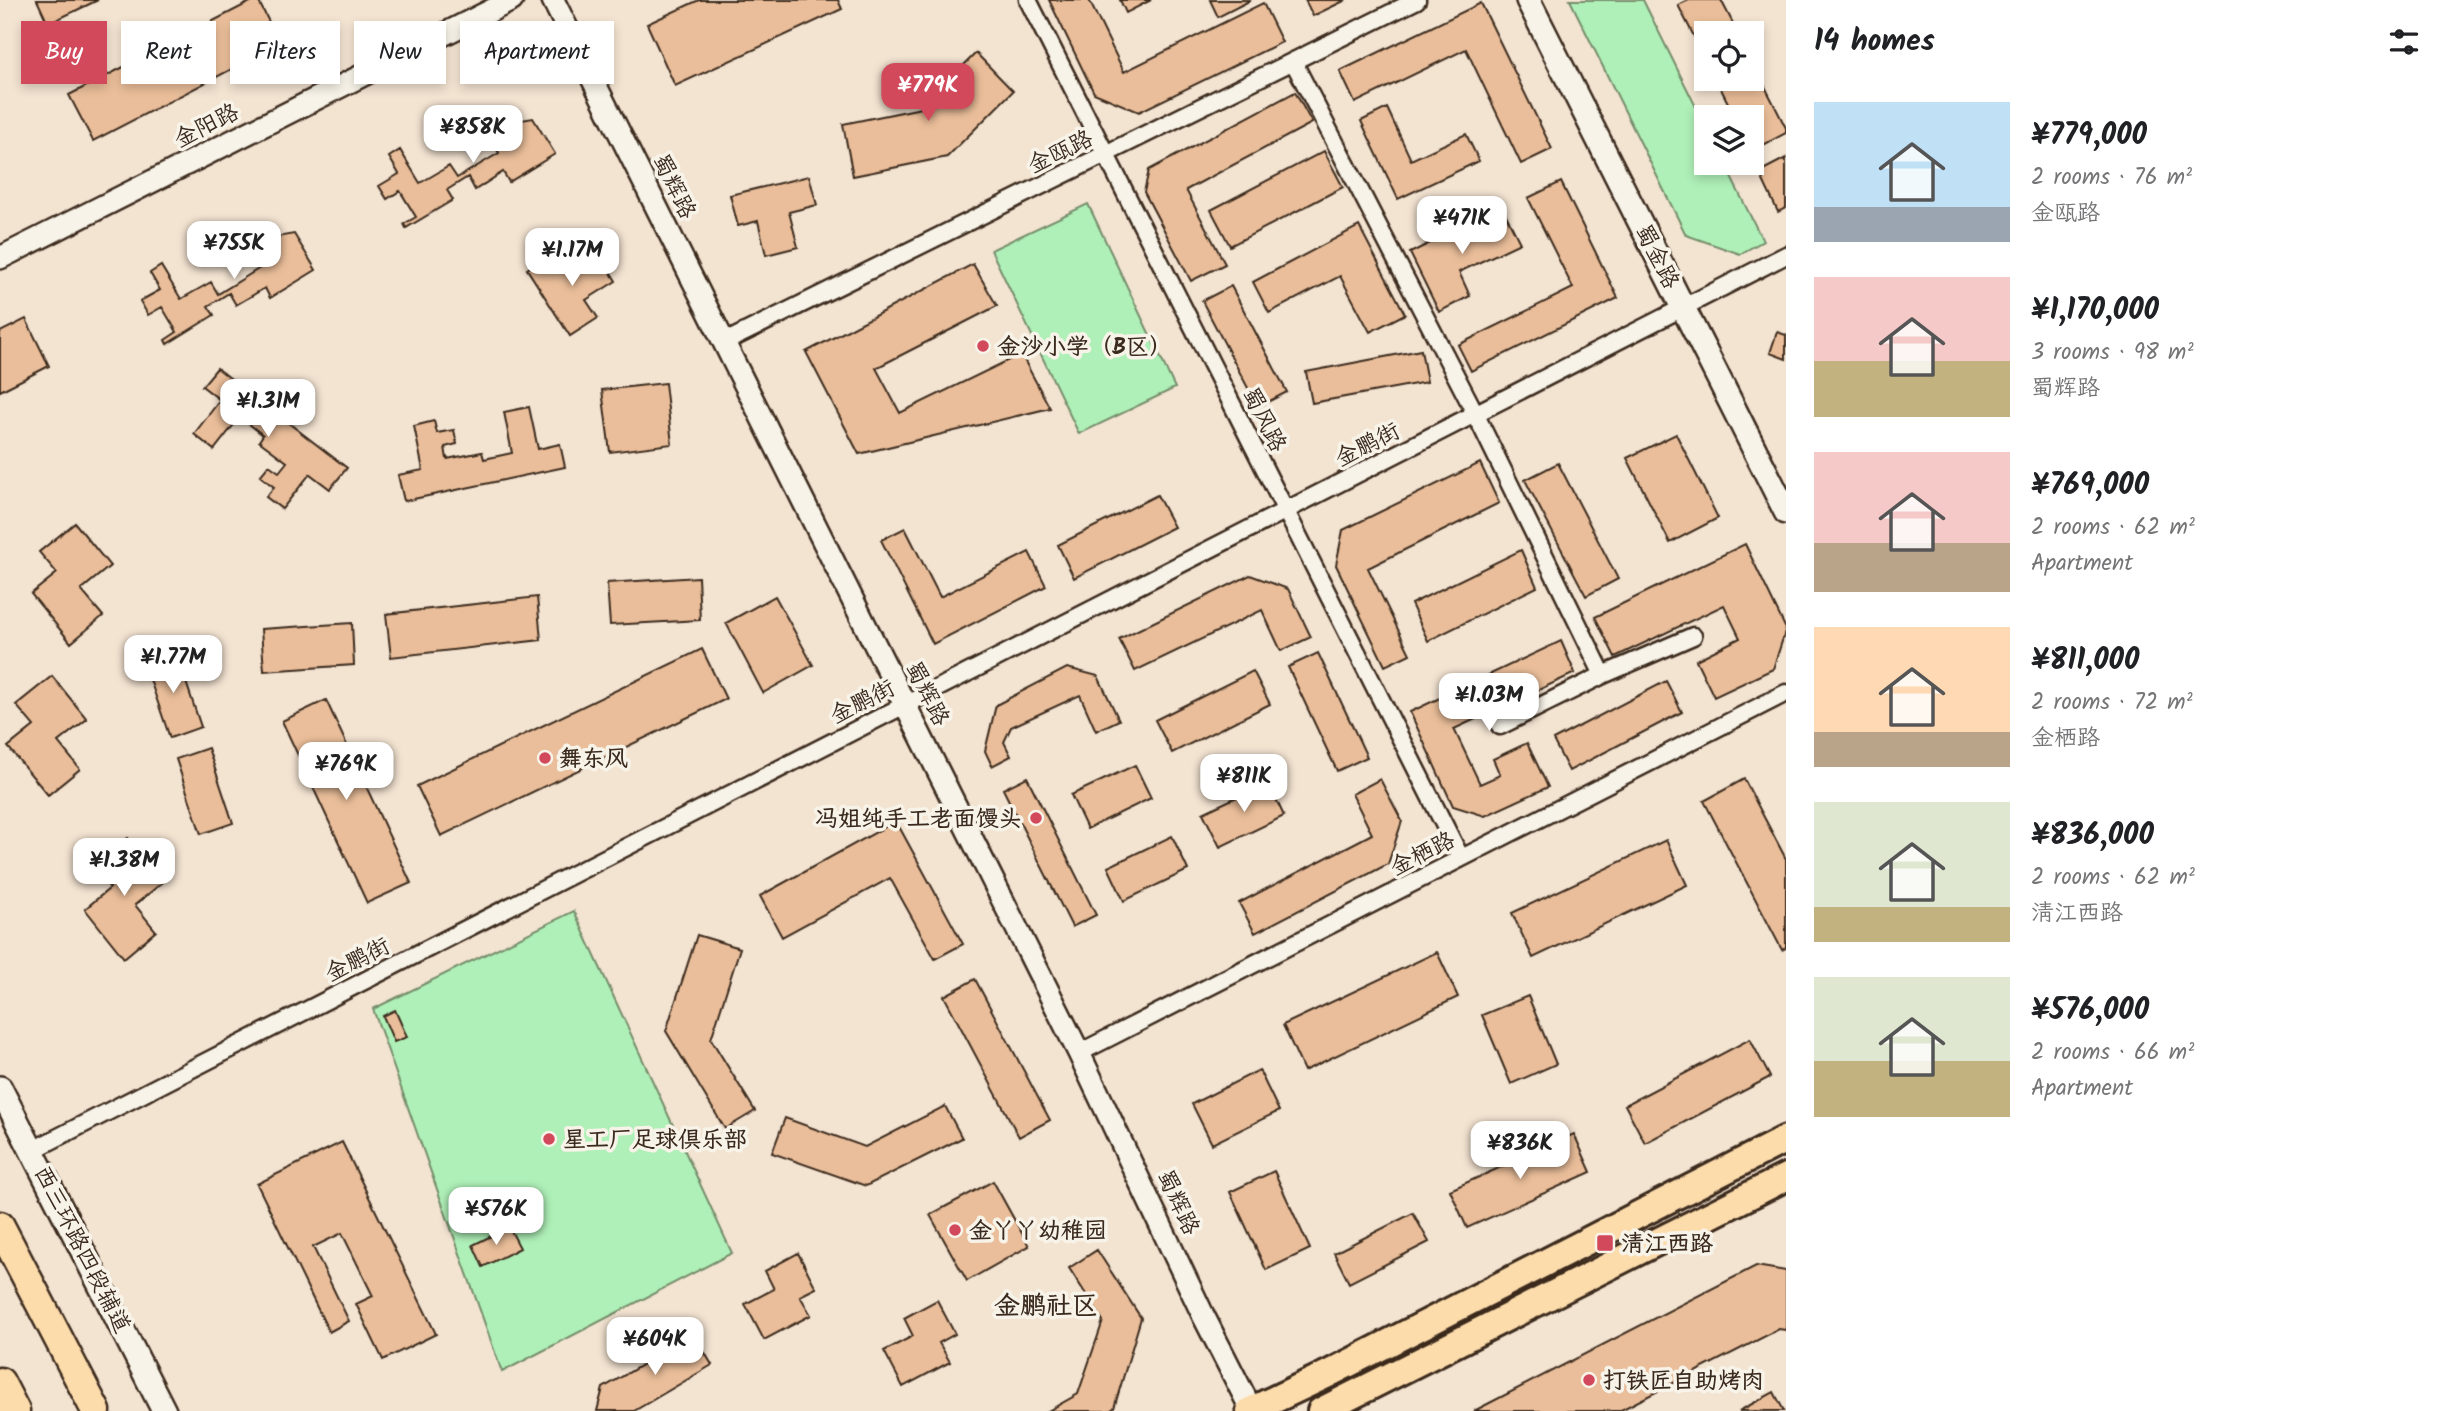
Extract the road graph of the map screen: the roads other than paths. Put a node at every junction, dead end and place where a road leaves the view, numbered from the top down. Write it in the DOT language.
graph roads {
  1 [pos="512,0"];
  2 [pos="553,0"];
  3 [pos="1028,0"];
  4 [pos="1417,0"];
  5 [pos="1528,0"];
  6 [pos="1293,61"];
  7 [pos="1106,154"];
  8 [pos="1786,256"];
  9 [pos="0,258"];
  10 [pos="1684,307"];
  11 [pos="723,343"];
  12 [pos="1475,414"];
  13 [pos="1286,510"];
  14 [pos="1786,512"];
  15 [pos="1693,636"];
  16 [pos="1603,674"];
  17 [pos="1786,693"];
  18 [pos="905,705"];
  19 [pos="1500,726"];
  20 [pos="1461,858"];
  21 [pos="1079,1053"];
  22 [pos="0,1088"];
  23 [pos="1786,1139"];
  24 [pos="33,1150"];
  25 [pos="1786,1177"];
  26 [pos="0,1226"];
  27 [pos="0,1382"];
  28 [pos="15,1411"];
  29 [pos="96,1411"];
  30 [pos="164,1411"];
  31 [pos="1251,1411"];
  32 [pos="1321,1411"];
  1 -- 9 [label="street, 金阳路"];
  2 -- 11 [label="street, 蜀辉路"];
  3 -- 7 [label="street, 蜀风路"];
  4 -- 6 [label="street, 金瓯路"];
  5 -- 10 [label="main road, 蜀金路"];
  6 -- 7 [label="street, 金瓯路"];
  6 -- 12 [label="street"];
  7 -- 11 [label="street, 金瓯路"];
  7 -- 13 [label="street, 蜀风路"];
  8 -- 10 [label="street, 金鹏街"];
  10 -- 12 [label="street, 金鹏街"];
  10 -- 14 [label="main road, 蜀金路"];
  11 -- 18 [label="street, 蜀辉路"];
  12 -- 13 [label="street, 金鹏街"];
  12 -- 16 [label="street"];
  13 -- 18 [label="street, 金鹏街"];
  13 -- 20 [label="street, 蜀风路"];
  15 -- 16 [label="street"];
  16 -- 19 [label="street"];
  17 -- 20 [label="street, 金栖路"];
  18 -- 21 [label="street, 蜀辉路"];
  18 -- 24 [label="street, 金鹏街"];
  20 -- 21 [label="street, 金栖路"];
  21 -- 31 [label="street, 蜀辉路"];
  22 -- 24 [label="main road, 西三环路四段辅道"];
  23 -- 31 [label="main road"];
  24 -- 30 [label="main road, 西三环路四段辅道"];
  25 -- 32 [label="main road"];
  26 -- 29 [label="highway"];
  27 -- 28 [label="highway"];
}
